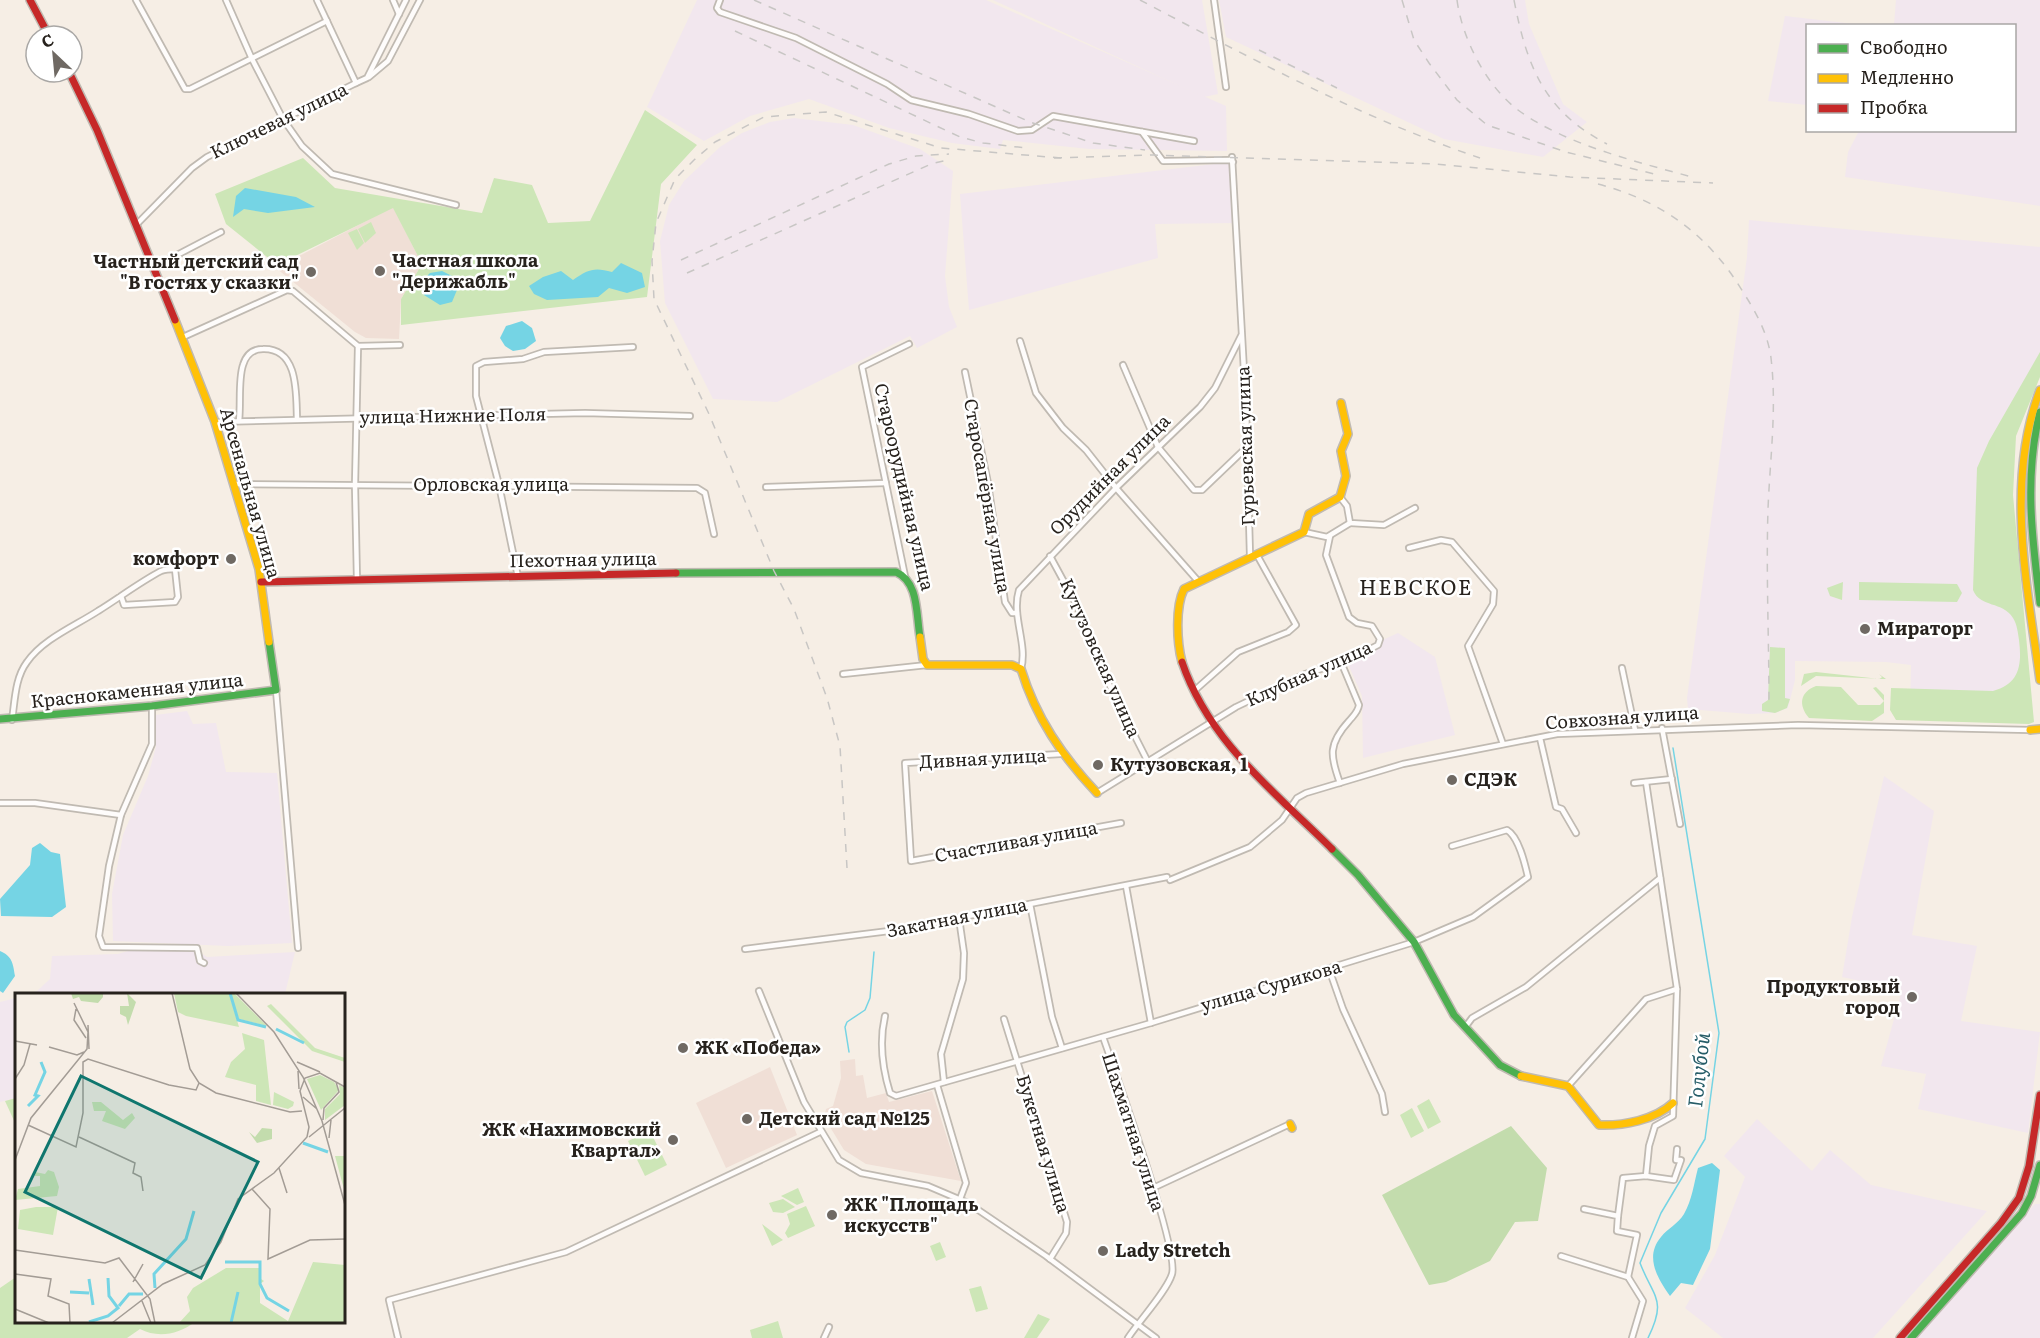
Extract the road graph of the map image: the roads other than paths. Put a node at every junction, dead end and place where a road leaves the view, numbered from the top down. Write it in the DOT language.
graph roads {
  1 [pos="30,0"];
  2 [pos="136,0"];
  3 [pos="226,0"];
  4 [pos="317,0"];
  5 [pos="393,0"];
  6 [pos="406,0"];
  7 [pos="420,0"];
  8 [pos="720,0"];
  9 [pos="1214,0"];
  10 [pos="399,14"];
  11 [pos="327,21"];
  12 [pos="43,24"];
  13 [pos="252,59"];
  14 [pos="367,78"];
  15 [pos="356,83"];
  16 [pos="75,84"];
  17 [pos="1226,87"];
  18 [pos="283,119"];
  19 [pos="1142,132"];
  20 [pos="1194,141"];
  21 [pos="456,205"];
  22 [pos="137,224"];
  23 [pos="220,232"];
  24 [pos="154,267"];
  25 [pos="1241,336"];
  26 [pos="183,337"];
  27 [pos="1020,341"];
  28 [pos="909,344"];
  29 [pos="400,345"];
  30 [pos="358,346"];
  31 [pos="633,347"];
  32 [pos="1124,365"];
  33 [pos="965,372"];
  34 [pos="2040,390"];
  35 [pos="1341,403"];
  36 [pos="2040,412"];
  37 [pos="690,416"];
  38 [pos="357,417"];
  39 [pos="481,417"];
  40 [pos="297,419"];
  41 [pos="239,421"];
  42 [pos="215,422"];
  43 [pos="1158,447"];
  44 [pos="1247,447"];
  45 [pos="886,483"];
  46 [pos="234,484"];
  47 [pos="355,485"];
  48 [pos="499,485"];
  49 [pos="766,487"];
  50 [pos="1116,488"];
  51 [pos="1340,497"];
  52 [pos="1415,508"];
  53 [pos="1350,524"];
  54 [pos="1304,532"];
  55 [pos="714,534"];
  56 [pos="1330,536"];
  57 [pos="1409,548"];
  58 [pos="1050,556"];
  59 [pos="1254,556"];
  60 [pos="905,576"];
  61 [pos="518,577"];
  62 [pos="357,580"];
  63 [pos="1198,581"];
  64 [pos="261,582"];
  65 [pos="122,596"];
  66 [pos="2040,603"];
  67 [pos="1017,613"];
  68 [pos="1341,662"];
  69 [pos="927,665"];
  70 [pos="1622,668"];
  71 [pos="1021,669"];
  72 [pos="843,674"];
  73 [pos="2040,680"];
  74 [pos="276,690"];
  75 [pos="1194,691"];
  76 [pos="152,706"];
  77 [pos="0,719"];
  78 [pos="12,720"];
  79 [pos="1212,723"];
  80 [pos="1662,728"];
  81 [pos="2040,729"];
  82 [pos="1635,730"];
  83 [pos="2030,730"];
  84 [pos="1540,738"];
  85 [pos="1503,744"];
  86 [pos="1061,754"];
  87 [pos="1148,762"];
  88 [pos="1672,780"];
  89 [pos="1646,782"];
  90 [pos="1340,783"];
  91 [pos="1635,783"];
  92 [pos="1096,793"];
  93 [pos="0,803"];
  94 [pos="1290,807"];
  95 [pos="121,815"];
  96 [pos="1121,823"];
  97 [pos="1680,824"];
  98 [pos="1576,832"];
  99 [pos="1452,846"];
  100 [pos="911,861"];
  101 [pos="1168,878"];
  102 [pos="1660,878"];
  103 [pos="1126,886"];
  104 [pos="1030,903"];
  105 [pos="959,918"];
  106 [pos="1414,942"];
  107 [pos="298,948"];
  108 [pos="745,949"];
  109 [pos="204,963"];
  110 [pos="1329,969"];
  111 [pos="1677,989"];
  112 [pos="759,991"];
  113 [pos="885,1016"];
  114 [pos="1005,1019"];
  115 [pos="1151,1023"];
  116 [pos="1466,1026"];
  117 [pos="1103,1037"];
  118 [pos="1062,1048"];
  119 [pos="1017,1062"];
  120 [pos="944,1082"];
  121 [pos="937,1085"];
  122 [pos="1568,1086"];
  123 [pos="2040,1095"];
  124 [pos="1673,1103"];
  125 [pos="1385,1112"];
  126 [pos="1291,1126"];
  127 [pos="820,1132"];
  128 [pos="1677,1149"];
  129 [pos="2040,1165"];
  130 [pos="1646,1176"];
  131 [pos="1153,1188"];
  132 [pos="960,1199"];
  133 [pos="1584,1209"];
  134 [pos="1618,1216"];
  135 [pos="1562,1256"];
  136 [pos="1050,1259"];
  137 [pos="1628,1277"];
  138 [pos="1138,1323"];
  139 [pos="830,1327"];
  140 [pos="398,1338"];
  141 [pos="824,1338"];
  142 [pos="1128,1338"];
  143 [pos="1156,1338"];
  144 [pos="1632,1338"];
  145 [pos="1900,1338"];
  146 [pos="1911,1338"];
  1 -- 12 [label="street"];
  2 -- 13 [label="street"];
  3 -- 13 [label="street"];
  4 -- 11 [label="street, Ключевая улица"];
  5 -- 10 [label="street"];
  6 -- 10 [label="street"];
  7 -- 14 [label="street"];
  8 -- 19 [label="street"];
  9 -- 17 [label="street"];
  10 -- 14 [label="street"];
  11 -- 13 [label="street"];
  11 -- 15 [label="street, Ключевая улица"];
  13 -- 18 [label="street"];
  14 -- 15 [label="street"];
  15 -- 18 [label="street, Ключевая улица"];
  16 -- 22 [label="street, Арсенальная улица"];
  18 -- 21 [label="street"];
  18 -- 22 [label="street, Ключевая улица"];
  19 -- 20 [label="street"];
  19 -- 25 [label="street, Орудийная улица"];
  22 -- 24 [label="street, Арсенальная улица"];
  23 -- 24 [label="street"];
  24 -- 26 [label="street, Арсенальная улица"];
  25 -- 43 [label="street, Орудийная улица"];
  25 -- 44 [label="street, Гурьевская улица"];
  26 -- 30 [label="street"];
  26 -- 42 [label="street, Арсенальная улица"];
  27 -- 50 [label="street"];
  28 -- 45 [label="street, Староорудийная улица"];
  29 -- 30 [label="street"];
  30 -- 38 [label="street"];
  31 -- 39 [label="street"];
  32 -- 43 [label="street"];
  33 -- 67 [label="street, Старосапёрная улица"];
  34 -- 73 [label="street"];
  35 -- 51 [label="street"];
  36 -- 66 [label="street"];
  37 -- 39 [label="street, улица Нижние Поля"];
  38 -- 39 [label="street, улица Нижние Поля"];
  38 -- 40 [label="street, улица Нижние Поля"];
  38 -- 47 [label="street"];
  39 -- 48 [label="street"];
  40 -- 41 [label="street, улица Нижние Поля"];
  40 -- 41 [label="street"];
  41 -- 42 [label="street, улица Нижние Поля"];
  42 -- 46 [label="street, Арсенальная улица"];
  43 -- 44 [label="street"];
  43 -- 50 [label="street, Орудийная улица"];
  44 -- 59 [label="street, Гурьевская улица"];
  45 -- 49 [label="street"];
  45 -- 60 [label="street, Староорудийная улица"];
  46 -- 47 [label="street, Орловская улица"];
  46 -- 64 [label="street, Арсенальная улица"];
  47 -- 48 [label="street, Орловская улица"];
  47 -- 62 [label="street"];
  48 -- 55 [label="street, Орловская улица"];
  48 -- 61 [label="street"];
  50 -- 58 [label="street, Орудийная улица"];
  50 -- 63 [label="street"];
  51 -- 53 [label="street"];
  51 -- 54 [label="street"];
  52 -- 53 [label="street"];
  53 -- 56 [label="street"];
  54 -- 56 [label="street"];
  54 -- 59 [label="street"];
  56 -- 68 [label="street, Клубная улица"];
  57 -- 85 [label="street"];
  58 -- 67 [label="street, Орудийная улица"];
  58 -- 87 [label="street, Кутузовская улица"];
  59 -- 63 [label="street"];
  59 -- 75 [label="street"];
  60 -- 61 [label="street, Пехотная улица"];
  60 -- 69 [label="street, Староорудийная улица"];
  61 -- 62 [label="street, Пехотная улица"];
  62 -- 64 [label="street, Пехотная улица"];
  63 -- 75 [label="street"];
  64 -- 74 [label="street, Арсенальная улица"];
  65 -- 65 [label="street"];
  65 -- 78 [label="street"];
  67 -- 71 [label="street, Орудийная улица"];
  68 -- 79 [label="street, Клубная улица"];
  68 -- 90 [label="street"];
  69 -- 71 [label="street"];
  69 -- 72 [label="street"];
  70 -- 82 [label="street"];
  71 -- 86 [label="street, Орудийная улица"];
  74 -- 76 [label="street, Краснокаменная улица"];
  74 -- 107 [label="street, Арсенальная улица"];
  75 -- 79 [label="street"];
  76 -- 78 [label="street, Краснокаменная улица"];
  76 -- 95 [label="street"];
  77 -- 78 [label="street, Краснокаменная улица"];
  79 -- 87 [label="street, Клубная улица"];
  79 -- 94 [label="street"];
  80 -- 82 [label="street, Совхозная улица"];
  80 -- 83 [label="street, Совхозная улица"];
  80 -- 88 [label="street"];
  81 -- 83 [label="street, Совхозная улица"];
  82 -- 84 [label="street, Совхозная улица"];
  84 -- 85 [label="street, Совхозная улица"];
  84 -- 98 [label="street"];
  85 -- 90 [label="street, Совхозная улица"];
  86 -- 92 [label="street, Орудийная улица"];
  86 -- 100 [label="street, Дивная улица"];
  87 -- 92 [label="street, Клубная улица"];
  88 -- 89 [label="street"];
  88 -- 97 [label="street"];
  89 -- 91 [label="street"];
  89 -- 102 [label="street"];
  90 -- 94 [label="street, Совхозная улица"];
  93 -- 95 [label="street"];
  94 -- 101 [label="street, Совхозная улица"];
  94 -- 106 [label="street"];
  95 -- 109 [label="street"];
  96 -- 100 [label="street, Счастливая улица"];
  99 -- 106 [label="street, улица Сурикова"];
  101 -- 103 [label="street, Закатная улица"];
  102 -- 111 [label="street"];
  102 -- 116 [label="street"];
  103 -- 104 [label="street, Закатная улица"];
  103 -- 115 [label="street"];
  104 -- 105 [label="street, Закатная улица"];
  104 -- 118 [label="street"];
  105 -- 108 [label="street, Закатная улица"];
  105 -- 120 [label="street"];
  106 -- 110 [label="street, улица Сурикова"];
  106 -- 116 [label="street"];
  110 -- 115 [label="street, улица Сурикова"];
  110 -- 125 [label="street"];
  111 -- 122 [label="street"];
  111 -- 124 [label="street"];
  112 -- 127 [label="street"];
  113 -- 121 [label="street, улица Сурикова"];
  114 -- 119 [label="street, Букетная улица"];
  115 -- 117 [label="street, улица Сурикова"];
  116 -- 122 [label="street"];
  117 -- 118 [label="street, улица Сурикова"];
  117 -- 131 [label="street, Шахматная улица"];
  118 -- 119 [label="street, улица Сурикова"];
  119 -- 120 [label="street, улица Сурикова"];
  119 -- 136 [label="street, Букетная улица"];
  120 -- 121 [label="street, улица Сурикова"];
  121 -- 132 [label="street"];
  122 -- 124 [label="street"];
  123 -- 145 [label="street"];
  124 -- 130 [label="street"];
  126 -- 131 [label="street"];
  127 -- 132 [label="street"];
  127 -- 140 [label="street"];
  128 -- 130 [label="street"];
  129 -- 146 [label="street"];
  130 -- 134 [label="street"];
  131 -- 138 [label="street, Шахматная улица"];
  132 -- 136 [label="street"];
  133 -- 134 [label="street"];
  134 -- 137 [label="street"];
  135 -- 137 [label="street"];
  136 -- 138 [label="street"];
  137 -- 144 [label="street"];
  138 -- 142 [label="street, Шахматная улица"];
  138 -- 143 [label="street"];
  139 -- 141 [label="street"];
}
